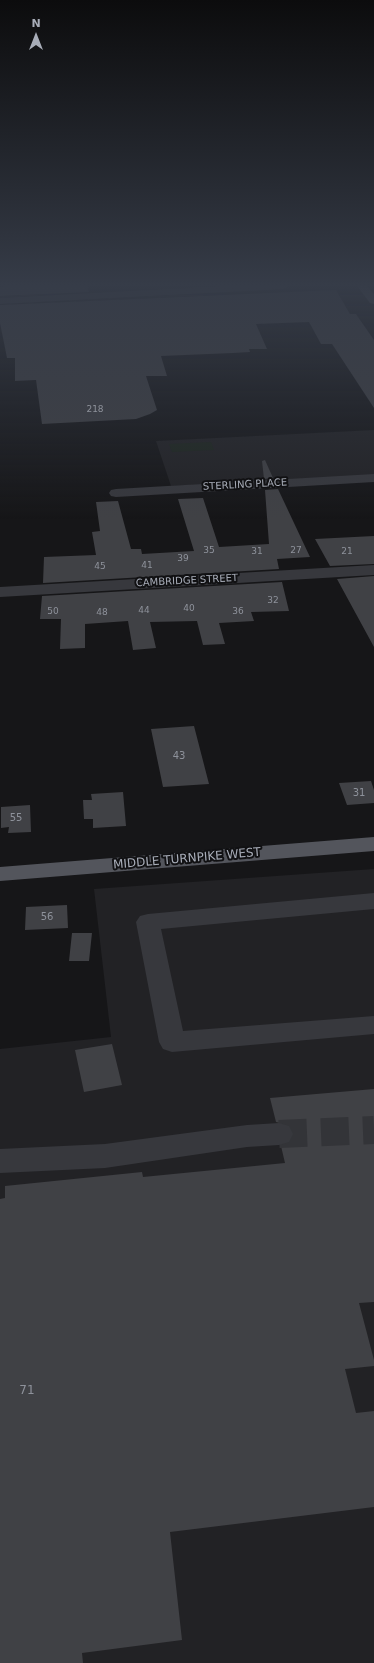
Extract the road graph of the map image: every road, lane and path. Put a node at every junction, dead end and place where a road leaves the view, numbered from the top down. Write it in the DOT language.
graph roads {
  1 [pos="374,478"];
  2 [pos="116,492"];
  3 [pos="374,570"];
  4 [pos="0,592"];
  5 [pos="374,844"];
  6 [pos="0,874"];
  7 [pos="374,901"];
  8 [pos="374,1025"];
  9 [pos="279,1134"];
  10 [pos="0,1161"];
  1 -- 2 [label="street, STERLING PLACE"];
  3 -- 4 [label="street, CAMBRIDGE STREET"];
  5 -- 6 [label="main road, MIDDLE TURNPIKE WEST"];
  7 -- 8 [label="street"];
  9 -- 10 [label="street"];
}
